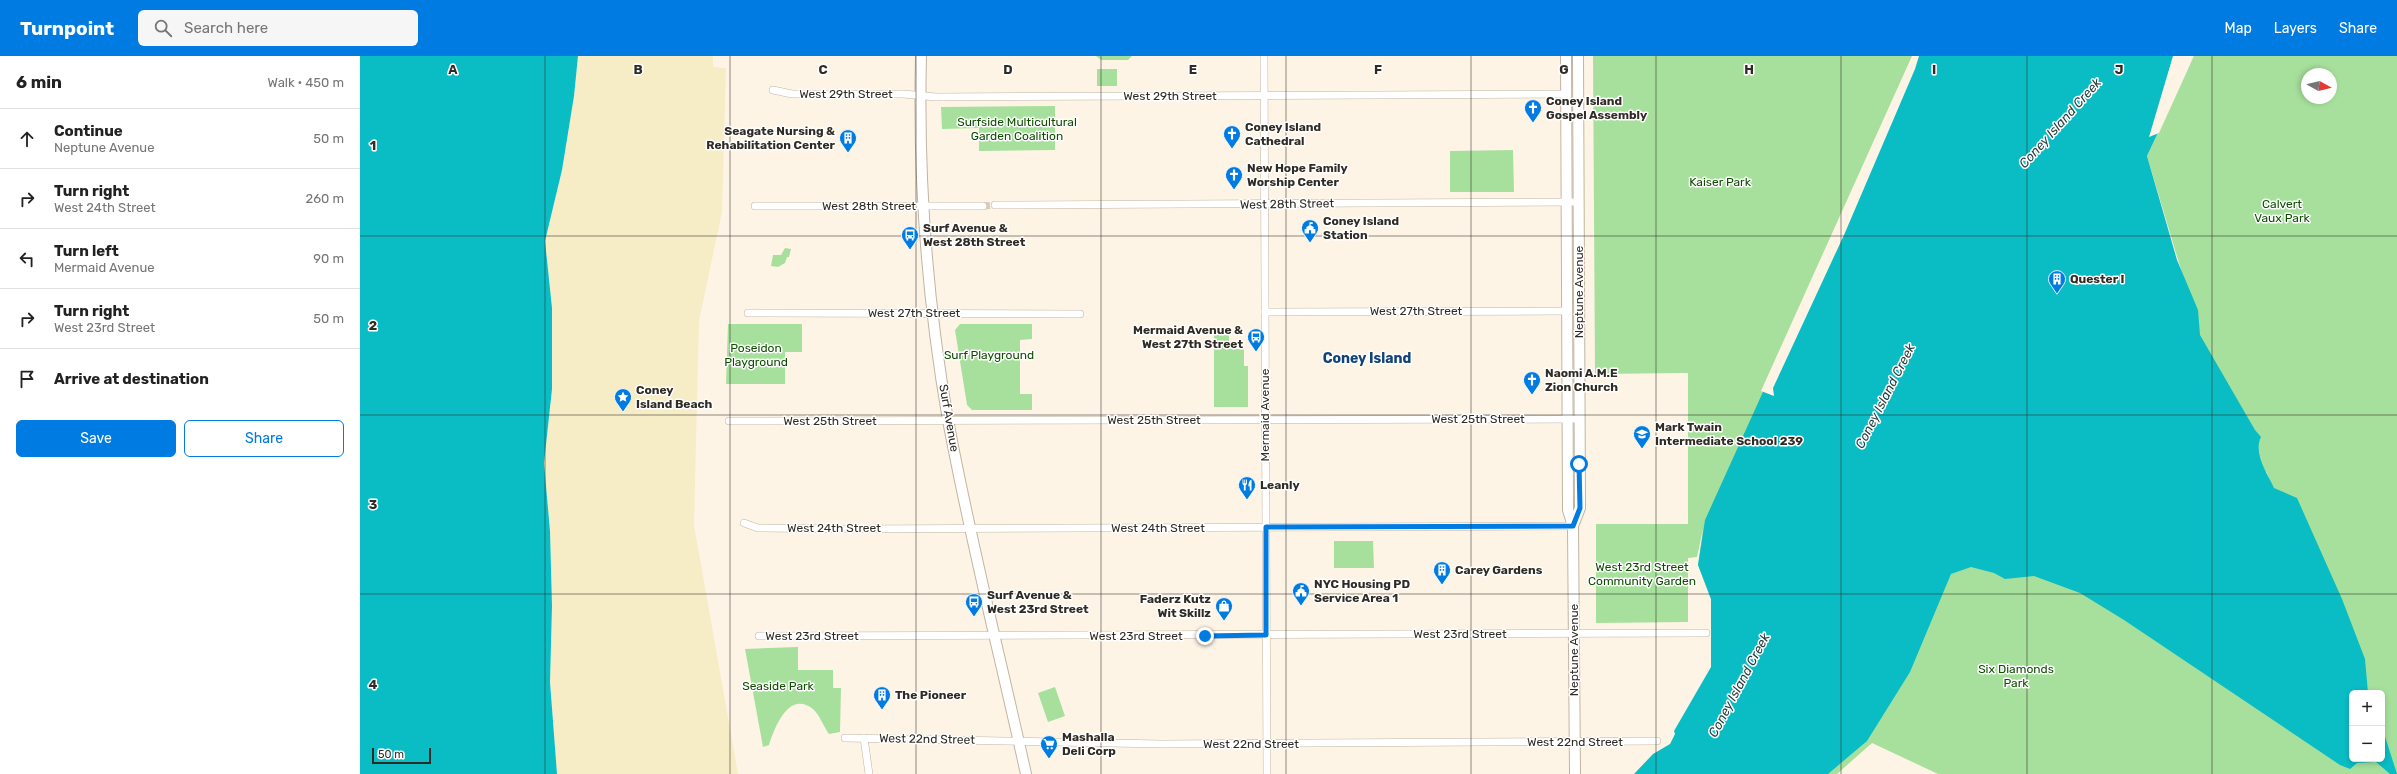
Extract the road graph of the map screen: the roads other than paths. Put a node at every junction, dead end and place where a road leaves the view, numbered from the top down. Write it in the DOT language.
graph roads {
  1 [pos="921,56"];
  2 [pos="1264,56"];
  3 [pos="1566,56"];
  4 [pos="1578,56"];
  5 [pos="773,90"];
  6 [pos="1566,94"];
  7 [pos="920,96"];
  8 [pos="1264,96"];
  9 [pos="1567,202"];
  10 [pos="1579,202"];
  11 [pos="1264,204"];
  12 [pos="923,205"];
  13 [pos="755,206"];
  14 [pos="983,206"];
  15 [pos="995,206"];
  16 [pos="1568,311"];
  17 [pos="1265,312"];
  18 [pos="748,313"];
  19 [pos="933,313"];
  20 [pos="1080,314"];
  21 [pos="1568,419"];
  22 [pos="1579,419"];
  23 [pos="1265,420"];
  24 [pos="729,421"];
  25 [pos="948,421"];
  26 [pos="744,523"];
  27 [pos="1573,526"];
  28 [pos="1266,527"];
  29 [pos="971,528"];
  30 [pos="1574,633"];
  31 [pos="1706,633"];
  32 [pos="1266,635"];
  33 [pos="758,636"];
  34 [pos="995,636"];
  35 [pos="845,738"];
  36 [pos="864,738"];
  37 [pos="1019,741"];
  38 [pos="1657,741"];
  39 [pos="1574,742"];
  40 [pos="1266,743"];
  41 [pos="869,774"];
  42 [pos="1026,774"];
  43 [pos="1267,774"];
  44 [pos="1575,774"];
  1 -- 7 [label="main road, Surf Avenue"];
  2 -- 8 [label="street, Mermaid Avenue"];
  3 -- 6 [label="main road, Neptune Avenue"];
  4 -- 10 [label="main road, Neptune Avenue"];
  5 -- 7 [label="street, West 29th Street"];
  6 -- 8 [label="street, West 29th Street"];
  6 -- 9 [label="main road, Neptune Avenue"];
  7 -- 8 [label="street, West 29th Street"];
  7 -- 12 [label="main road, Surf Avenue"];
  8 -- 11 [label="street, Mermaid Avenue"];
  9 -- 10 [label="street, West 28th Street"];
  9 -- 11 [label="street, West 28th Street"];
  9 -- 16 [label="main road, Neptune Avenue"];
  10 -- 22 [label="main road, Neptune Avenue"];
  11 -- 15 [label="street, West 28th Street"];
  11 -- 17 [label="street, Mermaid Avenue"];
  12 -- 13 [label="street, West 28th Street"];
  12 -- 14 [label="street, West 28th Street"];
  12 -- 19 [label="main road, Surf Avenue"];
  16 -- 17 [label="street, West 27th Street"];
  16 -- 21 [label="main road, Neptune Avenue"];
  17 -- 23 [label="street, Mermaid Avenue"];
  18 -- 19 [label="street, West 27th Street"];
  19 -- 20 [label="street, West 27th Street"];
  19 -- 25 [label="main road, Surf Avenue"];
  21 -- 22 [label="street, West 25th Street"];
  21 -- 23 [label="street, West 25th Street"];
  21 -- 27 [label="main road, Neptune Avenue"];
  22 -- 27 [label="main road, Neptune Avenue"];
  23 -- 25 [label="street, West 25th Street"];
  23 -- 28 [label="street, Mermaid Avenue"];
  24 -- 25 [label="street, West 25th Street"];
  25 -- 29 [label="main road, Surf Avenue"];
  26 -- 29 [label="street, West 24th Street"];
  27 -- 28 [label="street, West 24th Street"];
  27 -- 30 [label="main road, Neptune Avenue"];
  28 -- 29 [label="street, West 24th Street"];
  28 -- 32 [label="street, Mermaid Avenue"];
  29 -- 34 [label="main road, Surf Avenue"];
  30 -- 31 [label="street, West 23rd Street"];
  30 -- 32 [label="street, West 23rd Street"];
  30 -- 39 [label="main road, Neptune Avenue"];
  32 -- 34 [label="street, West 23rd Street"];
  32 -- 40 [label="street, Mermaid Avenue"];
  33 -- 34 [label="street, West 23rd Street"];
  34 -- 37 [label="main road, Surf Avenue"];
  35 -- 36 [label="street, West 22nd Street"];
  36 -- 37 [label="street, West 22nd Street"];
  36 -- 41 [label="street"];
  37 -- 40 [label="street, West 22nd Street"];
  37 -- 42 [label="main road, Surf Avenue"];
  38 -- 39 [label="street, West 22nd Street"];
  39 -- 40 [label="street, West 22nd Street"];
  39 -- 44 [label="main road, Neptune Avenue"];
  40 -- 43 [label="street, Mermaid Avenue"];
}
